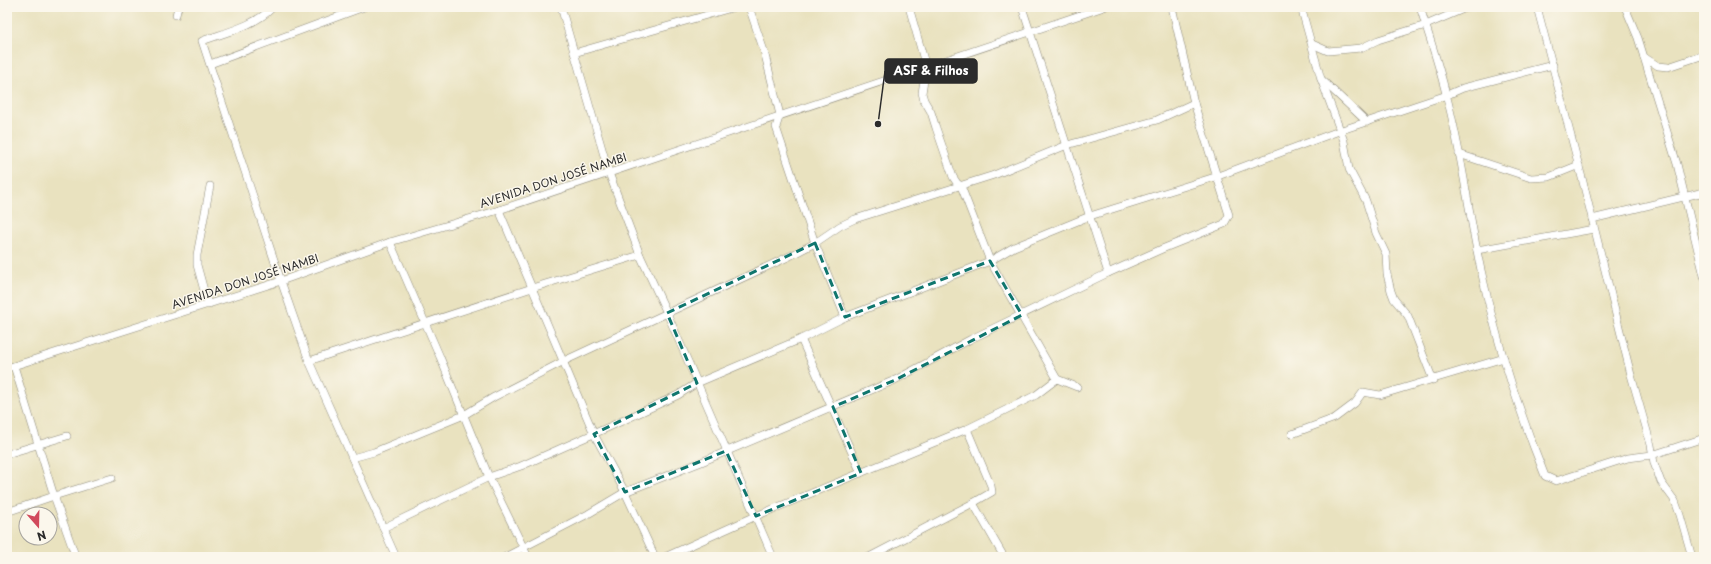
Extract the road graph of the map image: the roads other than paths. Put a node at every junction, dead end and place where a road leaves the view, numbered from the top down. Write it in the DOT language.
graph roads {
  1 [pos="178,7"];
  2 [pos="273,7"];
  3 [pos="364,7"];
  4 [pos="561,7"];
  5 [pos="734,7"];
  6 [pos="750,7"];
  7 [pos="908,7"];
  8 [pos="1022,7"];
  9 [pos="1104,7"];
  10 [pos="1172,7"];
  11 [pos="1301,7"];
  12 [pos="1420,7"];
  13 [pos="1468,7"];
  14 [pos="1537,7"];
  15 [pos="1626,7"];
  16 [pos="176,15"];
  17 [pos="1426,25"];
  18 [pos="1030,32"];
  19 [pos="1312,44"];
  20 [pos="1328,51"];
  21 [pos="574,52"];
  22 [pos="1704,55"];
  23 [pos="1644,57"];
  24 [pos="1317,62"];
  25 [pos="210,64"];
  26 [pos="1553,65"];
  27 [pos="926,67"];
  28 [pos="1321,79"];
  29 [pos="1447,95"];
  30 [pos="1194,103"];
  31 [pos="780,116"];
  32 [pos="1367,122"];
  33 [pos="1339,131"];
  34 [pos="1068,145"];
  35 [pos="1459,154"];
  36 [pos="1579,165"];
  37 [pos="609,173"];
  38 [pos="1218,176"];
  39 [pos="210,186"];
  40 [pos="961,186"];
  41 [pos="1704,192"];
  42 [pos="1684,197"];
  43 [pos="499,210"];
  44 [pos="1090,216"];
  45 [pos="1592,219"];
  46 [pos="1594,229"];
  47 [pos="390,242"];
  48 [pos="815,243"];
  49 [pos="1478,250"];
  50 [pos="640,255"];
  51 [pos="990,260"];
  52 [pos="1108,273"];
  53 [pos="1704,276"];
  54 [pos="281,281"];
  55 [pos="532,288"];
  56 [pos="208,305"];
  57 [pos="667,313"];
  58 [pos="1022,315"];
  59 [pos="845,317"];
  60 [pos="425,322"];
  61 [pos="801,339"];
  62 [pos="1504,358"];
  63 [pos="309,361"];
  64 [pos="564,361"];
  65 [pos="10,368"];
  66 [pos="1057,379"];
  67 [pos="1433,380"];
  68 [pos="697,383"];
  69 [pos="1077,387"];
  70 [pos="833,407"];
  71 [pos="464,415"];
  72 [pos="967,428"];
  73 [pos="594,434"];
  74 [pos="1292,434"];
  75 [pos="68,436"];
  76 [pos="1704,438"];
  77 [pos="38,445"];
  78 [pos="726,451"];
  79 [pos="7,454"];
  80 [pos="1652,455"];
  81 [pos="352,458"];
  82 [pos="861,473"];
  83 [pos="489,477"];
  84 [pos="112,478"];
  85 [pos="625,492"];
  86 [pos="54,496"];
  87 [pos="973,503"];
  88 [pos="7,512"];
  89 [pos="756,516"];
  90 [pos="383,528"];
  91 [pos="524,547"];
  92 [pos="75,555"];
  93 [pos="396,557"];
  94 [pos="505,557"];
  95 [pos="528,557"];
  96 [pos="655,557"];
  97 [pos="665,557"];
  98 [pos="773,557"];
  99 [pos="869,557"];
  100 [pos="1004,557"];
  101 [pos="1692,557"];
  1 -- 16 [label="street"];
  2 -- 25 [label="street"];
  3 -- 25 [label="street"];
  4 -- 21 [label="street"];
  5 -- 21 [label="street"];
  6 -- 31 [label="street"];
  7 -- 27 [label="street"];
  8 -- 18 [label="street"];
  9 -- 18 [label="street, AVENIDA DON JOSÉ NAMBI"];
  10 -- 30 [label="street"];
  11 -- 19 [label="street"];
  12 -- 17 [label="street"];
  13 -- 17 [label="street"];
  14 -- 26 [label="street"];
  15 -- 23 [label="street"];
  17 -- 20 [label="street"];
  17 -- 29 [label="street"];
  18 -- 27 [label="street, AVENIDA DON JOSÉ NAMBI"];
  18 -- 34 [label="street"];
  19 -- 20 [label="street"];
  19 -- 24 [label="street"];
  20 -- 24 [label="street"];
  21 -- 37 [label="street"];
  22 -- 23 [label="street"];
  23 -- 42 [label="street"];
  24 -- 28 [label="street"];
  25 -- 54 [label="street"];
  26 -- 29 [label="street"];
  26 -- 36 [label="street"];
  27 -- 31 [label="street, AVENIDA DON JOSÉ NAMBI"];
  27 -- 40 [label="street"];
  28 -- 32 [label="street"];
  28 -- 33 [label="street"];
  29 -- 32 [label="street"];
  29 -- 35 [label="street"];
  30 -- 34 [label="street"];
  30 -- 38 [label="street"];
  31 -- 37 [label="street, AVENIDA DON JOSÉ NAMBI"];
  31 -- 48 [label="street"];
  32 -- 33 [label="street"];
  33 -- 38 [label="street"];
  33 -- 67 [label="street"];
  34 -- 40 [label="street"];
  34 -- 44 [label="street"];
  35 -- 36 [label="street"];
  35 -- 49 [label="street"];
  36 -- 45 [label="street"];
  37 -- 43 [label="street, AVENIDA DON JOSÉ NAMBI"];
  37 -- 50 [label="street"];
  38 -- 44 [label="street"];
  38 -- 52 [label="street"];
  39 -- 56 [label="street"];
  40 -- 48 [label="street"];
  40 -- 51 [label="street"];
  41 -- 42 [label="street"];
  42 -- 45 [label="street"];
  42 -- 53 [label="street"];
  43 -- 47 [label="street, AVENIDA DON JOSÉ NAMBI"];
  43 -- 55 [label="street"];
  44 -- 51 [label="street"];
  44 -- 52 [label="street"];
  45 -- 46 [label="street"];
  46 -- 49 [label="street"];
  46 -- 80 [label="street"];
  47 -- 54 [label="street, AVENIDA DON JOSÉ NAMBI"];
  47 -- 60 [label="street"];
  48 -- 57 [label="street"];
  48 -- 59 [label="street"];
  49 -- 62 [label="street"];
  50 -- 55 [label="street"];
  50 -- 57 [label="street"];
  51 -- 58 [label="street"];
  51 -- 59 [label="street"];
  52 -- 58 [label="street"];
  54 -- 56 [label="street, AVENIDA DON JOSÉ NAMBI"];
  54 -- 63 [label="street"];
  55 -- 60 [label="street"];
  55 -- 64 [label="street"];
  56 -- 65 [label="street, AVENIDA DON JOSÉ NAMBI"];
  57 -- 64 [label="street"];
  57 -- 68 [label="street"];
  58 -- 66 [label="street"];
  58 -- 70 [label="street"];
  59 -- 61 [label="street"];
  60 -- 63 [label="street"];
  60 -- 71 [label="street"];
  61 -- 68 [label="street"];
  61 -- 70 [label="street"];
  62 -- 67 [label="street"];
  62 -- 80 [label="street"];
  63 -- 81 [label="street"];
  64 -- 71 [label="street"];
  64 -- 73 [label="street"];
  65 -- 77 [label="street"];
  66 -- 69 [label="street"];
  66 -- 72 [label="street"];
  67 -- 74 [label="street"];
  68 -- 73 [label="street"];
  68 -- 78 [label="street"];
  70 -- 78 [label="street"];
  70 -- 82 [label="street"];
  71 -- 81 [label="street"];
  71 -- 83 [label="street"];
  72 -- 82 [label="street"];
  72 -- 87 [label="street"];
  73 -- 83 [label="street"];
  73 -- 85 [label="street"];
  75 -- 77 [label="street"];
  76 -- 80 [label="street"];
  77 -- 79 [label="street"];
  77 -- 86 [label="street"];
  78 -- 85 [label="street"];
  78 -- 89 [label="street"];
  80 -- 101 [label="street"];
  81 -- 90 [label="street"];
  82 -- 89 [label="street"];
  83 -- 90 [label="street"];
  83 -- 91 [label="street"];
  84 -- 86 [label="street"];
  85 -- 91 [label="street"];
  85 -- 96 [label="street"];
  86 -- 88 [label="street"];
  86 -- 92 [label="street"];
  87 -- 99 [label="street"];
  87 -- 100 [label="street"];
  89 -- 97 [label="street"];
  89 -- 98 [label="street"];
  90 -- 93 [label="street"];
  91 -- 94 [label="street"];
  91 -- 95 [label="street"];
}
